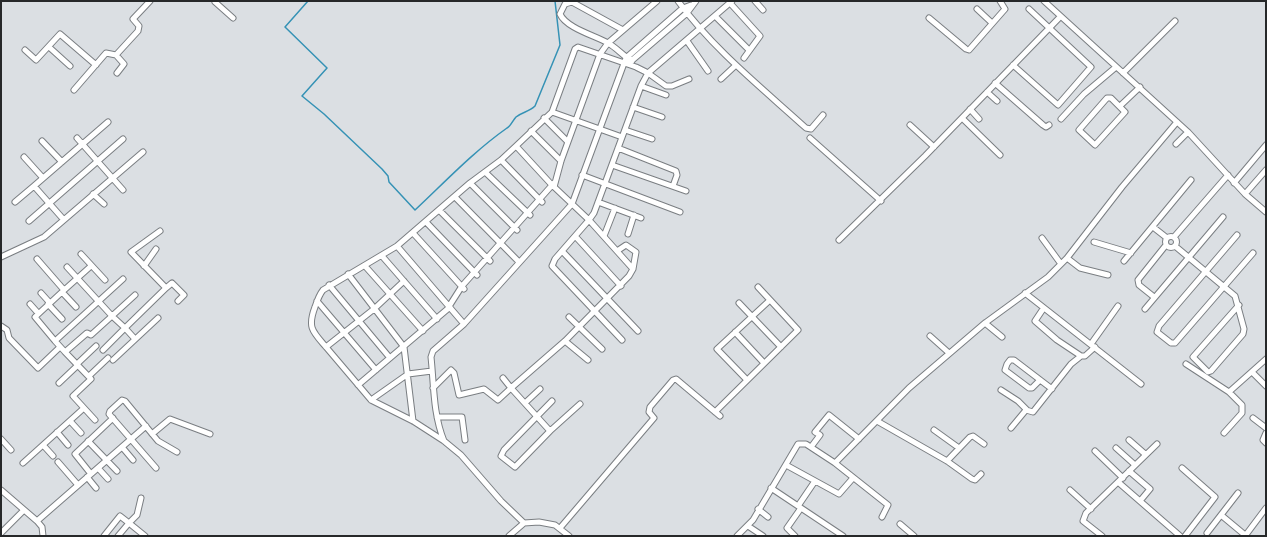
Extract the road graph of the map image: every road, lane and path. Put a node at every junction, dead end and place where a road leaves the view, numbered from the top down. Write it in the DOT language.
graph roads {
  1 [pos="150,1"];
  2 [pos="216,1"];
  3 [pos="657,1"];
  4 [pos="678,1"];
  5 [pos="755,1"];
  6 [pos="1000,1"];
  7 [pos="1044,1"];
  8 [pos="731,2"];
  9 [pos="694,3"];
  10 [pos="683,8"];
  11 [pos="977,9"];
  12 [pos="1028,9"];
  13 [pos="763,10"];
  14 [pos="687,13"];
  15 [pos="715,16"];
  16 [pos="1060,17"];
  17 [pos="233,18"];
  18 [pos="929,18"];
  19 [pos="1175,21"];
  20 [pos="992,23"];
  21 [pos="1050,27"];
  22 [pos="701,29"];
  23 [pos="623,30"];
  24 [pos="687,41"];
  25 [pos="608,43"];
  26 [pos="49,47"];
  27 [pos="25,50"];
  28 [pos="749,50"];
  29 [pos="600,54"];
  30 [pos="116,56"];
  31 [pos="744,58"];
  32 [pos="627,62"];
  33 [pos="1012,64"];
  34 [pos="96,65"];
  35 [pos="736,65"];
  36 [pos="70,66"];
  37 [pos="1116,67"];
  38 [pos="708,71"];
  39 [pos="117,73"];
  40 [pos="648,73"];
  41 [pos="1123,73"];
  42 [pos="690,79"];
  43 [pos="721,79"];
  44 [pos="995,83"];
  45 [pos="641,86"];
  46 [pos="1140,87"];
  47 [pos="74,90"];
  48 [pos="986,92"];
  49 [pos="666,94"];
  50 [pos="997,101"];
  51 [pos="1122,104"];
  52 [pos="633,107"];
  53 [pos="970,109"];
  54 [pos="552,112"];
  55 [pos="823,115"];
  56 [pos="662,117"];
  57 [pos="544,118"];
  58 [pos="962,118"];
  59 [pos="979,119"];
  60 [pos="1061,119"];
  61 [pos="575,120"];
  62 [pos="108,122"];
  63 [pos="1178,122"];
  64 [pos="910,125"];
  65 [pos="1049,125"];
  66 [pos="599,129"];
  67 [pos="624,130"];
  68 [pos="531,131"];
  69 [pos="1188,132"];
  70 [pos="78,138"];
  71 [pos="622,138"];
  72 [pos="810,138"];
  73 [pos="123,139"];
  74 [pos="652,139"];
  75 [pos="42,142"];
  76 [pos="567,142"];
  77 [pos="82,144"];
  78 [pos="1176,144"];
  79 [pos="1266,145"];
  80 [pos="516,146"];
  81 [pos="934,147"];
  82 [pos="618,148"];
  83 [pos="143,152"];
  84 [pos="1000,155"];
  85 [pos="24,157"];
  86 [pos="501,160"];
  87 [pos="97,161"];
  88 [pos="560,161"];
  89 [pos="62,162"];
  90 [pos="612,165"];
  91 [pos="1266,170"];
  92 [pos="485,172"];
  93 [pos="582,175"];
  94 [pos="1228,175"];
  95 [pos="43,178"];
  96 [pos="112,178"];
  97 [pos="1191,180"];
  98 [pos="470,183"];
  99 [pos="605,183"];
  100 [pos="1234,183"];
  101 [pos="553,185"];
  102 [pos="34,186"];
  103 [pos="673,186"];
  104 [pos="123,190"];
  105 [pos="686,191"];
  106 [pos="93,194"];
  107 [pos="1245,194"];
  108 [pos="454,196"];
  109 [pos="540,201"];
  110 [pos="881,201"];
  111 [pos="15,202"];
  112 [pos="598,202"];
  113 [pos="49,203"];
  114 [pos="104,204"];
  115 [pos="572,204"];
  116 [pos="615,208"];
  117 [pos="439,210"];
  118 [pos="680,212"];
  119 [pos="1266,212"];
  120 [pos="528,214"];
  121 [pos="634,215"];
  122 [pos="1223,217"];
  123 [pos="641,218"];
  124 [pos="64,220"];
  125 [pos="589,220"];
  126 [pos="29,221"];
  127 [pos="426,222"];
  128 [pos="1153,227"];
  129 [pos="516,228"];
  130 [pos="160,231"];
  131 [pos="413,233"];
  132 [pos="628,234"];
  133 [pos="1238,235"];
  134 [pos="575,236"];
  135 [pos="604,236"];
  136 [pos="1174,237"];
  137 [pos="1042,238"];
  138 [pos="1167,238"];
  139 [pos="839,240"];
  140 [pos="501,242"];
  141 [pos="1094,242"];
  142 [pos="1166,245"];
  143 [pos="397,246"];
  144 [pos="1175,246"];
  145 [pos="156,249"];
  146 [pos="562,251"];
  147 [pos="617,251"];
  148 [pos="1131,253"];
  149 [pos="1253,253"];
  150 [pos="81,254"];
  151 [pos="382,256"];
  152 [pos="1,257"];
  153 [pos="1189,257"];
  154 [pos="1067,258"];
  155 [pos="37,259"];
  156 [pos="488,260"];
  157 [pos="1124,261"];
  158 [pos="519,262"];
  159 [pos="1061,264"];
  160 [pos="91,266"];
  161 [pos="144,266"];
  162 [pos="365,266"];
  163 [pos="67,267"];
  164 [pos="633,269"];
  165 [pos="1207,272"];
  166 [pos="348,274"];
  167 [pos="475,274"];
  168 [pos="1108,275"];
  169 [pos="77,278"];
  170 [pos="123,279"];
  171 [pos="105,280"];
  172 [pos="404,281"];
  173 [pos="329,285"];
  174 [pos="621,286"];
  175 [pos="1225,286"];
  176 [pos="463,287"];
  177 [pos="758,287"];
  178 [pos="166,288"];
  179 [pos="63,291"];
  180 [pos="40,293"];
  181 [pos="1025,293"];
  182 [pos="391,294"];
  183 [pos="135,295"];
  184 [pos="1154,297"];
  185 [pos="608,299"];
  186 [pos="317,300"];
  187 [pos="770,300"];
  188 [pos="98,301"];
  189 [pos="178,301"];
  190 [pos="49,303"];
  191 [pos="30,304"];
  192 [pos="740,304"];
  193 [pos="1239,305"];
  194 [pos="449,306"];
  195 [pos="1118,306"];
  196 [pos="76,307"];
  197 [pos="374,308"];
  198 [pos="1044,308"];
  199 [pos="1145,309"];
  200 [pos="595,312"];
  201 [pos="38,313"];
  202 [pos="112,316"];
  203 [pos="569,317"];
  204 [pos="752,317"];
  205 [pos="158,318"];
  206 [pos="62,319"];
  207 [pos="437,319"];
  208 [pos="359,321"];
  209 [pos="985,323"];
  210 [pos="464,324"];
  211 [pos="1,326"];
  212 [pos="579,327"];
  213 [pos="125,328"];
  214 [pos="423,331"];
  215 [pos="638,331"];
  216 [pos="735,332"];
  217 [pos="343,333"];
  218 [pos="930,336"];
  219 [pos="1002,337"];
  220 [pos="135,339"];
  221 [pos="622,340"];
  222 [pos="55,341"];
  223 [pos="565,341"];
  224 [pos="96,346"];
  225 [pos="1093,346"];
  226 [pos="60,347"];
  227 [pos="326,347"];
  228 [pos="404,347"];
  229 [pos="781,347"];
  230 [pos="602,349"];
  231 [pos="103,350"];
  232 [pos="65,352"];
  233 [pos="949,353"];
  234 [pos="1081,356"];
  235 [pos="390,358"];
  236 [pos="1266,358"];
  237 [pos="588,360"];
  238 [pos="764,363"];
  239 [pos="1186,364"];
  240 [pos="77,365"];
  241 [pos="376,370"];
  242 [pos="432,371"];
  243 [pos="1252,372"];
  244 [pos="408,374"];
  245 [pos="89,376"];
  246 [pos="503,378"];
  247 [pos="747,380"];
  248 [pos="1040,380"];
  249 [pos="59,383"];
  250 [pos="358,384"];
  251 [pos="1141,384"];
  252 [pos="1266,386"];
  253 [pos="433,388"];
  254 [pos="511,388"];
  255 [pos="1052,389"];
  256 [pos="540,390"];
  257 [pos="1001,390"];
  258 [pos="1229,392"];
  259 [pos="370,400"];
  260 [pos="552,401"];
  261 [pos="525,403"];
  262 [pos="580,404"];
  263 [pos="84,408"];
  264 [pos="1027,410"];
  265 [pos="715,412"];
  266 [pos="537,416"];
  267 [pos="720,416"];
  268 [pos="437,417"];
  269 [pos="113,418"];
  270 [pos="1253,418"];
  271 [pos="94,420"];
  272 [pos="70,421"];
  273 [pos="413,421"];
  274 [pos="877,421"];
  275 [pos="146,426"];
  276 [pos="1011,428"];
  277 [pos="1266,428"];
  278 [pos="934,430"];
  279 [pos="57,432"];
  280 [pos="81,432"];
  281 [pos="550,432"];
  282 [pos="1224,433"];
  283 [pos="152,434"];
  284 [pos="210,434"];
  285 [pos="1266,434"];
  286 [pos="1,439"];
  287 [pos="859,439"];
  288 [pos="130,440"];
  289 [pos="444,440"];
  290 [pos="465,440"];
  291 [pos="1130,440"];
  292 [pos="88,441"];
  293 [pos="984,444"];
  294 [pos="1157,444"];
  295 [pos="1266,444"];
  296 [pos="43,445"];
  297 [pos="68,445"];
  298 [pos="122,447"];
  299 [pos="811,447"];
  300 [pos="959,448"];
  301 [pos="1116,448"];
  302 [pos="11,450"];
  303 [pos="1095,451"];
  304 [pos="177,452"];
  305 [pos="1145,454"];
  306 [pos="54,456"];
  307 [pos="107,460"];
  308 [pos="133,460"];
  309 [pos="947,461"];
  310 [pos="58,462"];
  311 [pos="23,463"];
  312 [pos="835,463"];
  313 [pos="786,465"];
  314 [pos="1135,465"];
  315 [pos="98,468"];
  316 [pos="156,468"];
  317 [pos="1182,468"];
  318 [pos="117,471"];
  319 [pos="1129,471"];
  320 [pos="981,474"];
  321 [pos="89,476"];
  322 [pos="853,478"];
  323 [pos="108,479"];
  324 [pos="1120,480"];
  325 [pos="815,481"];
  326 [pos="78,485"];
  327 [pos="96,488"];
  328 [pos="771,488"];
  329 [pos="1,490"];
  330 [pos="1070,490"];
  331 [pos="1238,493"];
  332 [pos="141,498"];
  333 [pos="1140,501"];
  334 [pos="800,507"];
  335 [pos="1266,508"];
  336 [pos="758,509"];
  337 [pos="1091,509"];
  338 [pos="24,510"];
  339 [pos="1221,515"];
  340 [pos="882,517"];
  341 [pos="768,518"];
  342 [pos="37,521"];
  343 [pos="129,523"];
  344 [pos="113,524"];
  345 [pos="900,524"];
  346 [pos="522,525"];
  347 [pos="748,526"];
  348 [pos="560,528"];
  349 [pos="1,533"];
  350 [pos="1207,533"];
  351 [pos="120,534"];
  352 [pos="1245,535"];
  353 [pos="43,536"];
  354 [pos="104,536"];
  355 [pos="145,536"];
  356 [pos="509,536"];
  357 [pos="569,536"];
  358 [pos="737,536"];
  359 [pos="763,536"];
  360 [pos="795,536"];
  361 [pos="843,536"];
  362 [pos="914,536"];
  363 [pos="1102,536"];
  364 [pos="1180,536"];
  365 [pos="1185,536"];
  1 -- 30 [label="street"];
  2 -- 17 [label="street"];
  3 -- 23 [label="street"];
  4 -- 10 [label="street"];
  5 -- 13 [label="street"];
  6 -- 20 [label="street"];
  7 -- 16 [label="street"];
  8 -- 15 [label="street"];
  8 -- 28 [label="street"];
  9 -- 10 [label="street"];
  9 -- 14 [label="street"];
  10 -- 14 [label="street"];
  10 -- 32 [label="street"];
  11 -- 20 [label="street"];
  12 -- 21 [label="street"];
  14 -- 22 [label="street"];
  14 -- 32 [label="street"];
  15 -- 22 [label="street"];
  15 -- 28 [label="street"];
  16 -- 21 [label="street"];
  16 -- 37 [label="street"];
  18 -- 20 [label="street"];
  19 -- 41 [label="street"];
  21 -- 33 [label="street"];
  21 -- 33 [label="street"];
  22 -- 24 [label="street"];
  22 -- 35 [label="street"];
  23 -- 25 [label="street"];
  23 -- 25 [label="street"];
  24 -- 38 [label="street"];
  24 -- 40 [label="street"];
  25 -- 29 [label="street"];
  25 -- 32 [label="street"];
  26 -- 27 [label="street"];
  26 -- 34 [label="street"];
  26 -- 36 [label="street"];
  28 -- 31 [label="street"];
  29 -- 32 [label="street"];
  29 -- 54 [label="street"];
  29 -- 61 [label="street"];
  30 -- 34 [label="street"];
  30 -- 39 [label="street"];
  32 -- 40 [label="street"];
  32 -- 66 [label="street"];
  33 -- 44 [label="street"];
  34 -- 47 [label="street"];
  35 -- 43 [label="street"];
  35 -- 55 [label="street"];
  37 -- 41 [label="street"];
  37 -- 60 [label="street"];
  40 -- 42 [label="street"];
  40 -- 45 [label="street"];
  41 -- 46 [label="street"];
  44 -- 48 [label="street"];
  44 -- 65 [label="street"];
  45 -- 49 [label="street"];
  45 -- 52 [label="street"];
  46 -- 51 [label="street"];
  46 -- 63 [label="street"];
  48 -- 50 [label="street"];
  48 -- 53 [label="street"];
  51 -- 51 [label="street"];
  52 -- 56 [label="street"];
  52 -- 67 [label="street"];
  53 -- 58 [label="street"];
  53 -- 59 [label="street"];
  54 -- 57 [label="street"];
  54 -- 61 [label="street"];
  57 -- 68 [label="street"];
  57 -- 76 [label="street"];
  58 -- 81 [label="street"];
  58 -- 84 [label="street"];
  61 -- 66 [label="street"];
  61 -- 76 [label="street"];
  62 -- 77 [label="street"];
  63 -- 69 [label="street"];
  63 -- 154 [label="street"];
  64 -- 81 [label="street"];
  66 -- 71 [label="street"];
  66 -- 93 [label="street"];
  67 -- 71 [label="street"];
  67 -- 74 [label="street"];
  68 -- 80 [label="street"];
  68 -- 88 [label="street"];
  69 -- 78 [label="street"];
  69 -- 94 [label="street"];
  70 -- 77 [label="street"];
  71 -- 82 [label="street"];
  72 -- 110 [label="street"];
  73 -- 87 [label="street"];
  75 -- 89 [label="street"];
  76 -- 88 [label="street"];
  77 -- 87 [label="street"];
  77 -- 89 [label="street"];
  79 -- 100 [label="street"];
  80 -- 86 [label="street"];
  80 -- 101 [label="street"];
  81 -- 110 [label="street"];
  82 -- 90 [label="street"];
  82 -- 103 [label="street"];
  83 -- 96 [label="street"];
  85 -- 95 [label="street"];
  86 -- 92 [label="street"];
  86 -- 109 [label="street"];
  87 -- 96 [label="street"];
  87 -- 113 [label="street"];
  88 -- 101 [label="street"];
  89 -- 95 [label="street"];
  90 -- 99 [label="street"];
  90 -- 103 [label="street"];
  91 -- 107 [label="street"];
  92 -- 98 [label="street"];
  92 -- 120 [label="street"];
  93 -- 99 [label="street"];
  93 -- 115 [label="street"];
  94 -- 100 [label="street"];
  94 -- 136 [label="street"];
  95 -- 102 [label="street"];
  96 -- 104 [label="street"];
  96 -- 106 [label="street"];
  97 -- 128 [label="street"];
  98 -- 108 [label="street"];
  98 -- 129 [label="street"];
  99 -- 112 [label="street"];
  99 -- 118 [label="street"];
  100 -- 107 [label="street"];
  101 -- 109 [label="street"];
  101 -- 115 [label="street"];
  102 -- 111 [label="street"];
  102 -- 113 [label="street"];
  103 -- 105 [label="street"];
  106 -- 114 [label="street"];
  106 -- 124 [label="street"];
  107 -- 119 [label="street"];
  108 -- 117 [label="street"];
  108 -- 140 [label="street"];
  109 -- 120 [label="street"];
  110 -- 139 [label="street"];
  112 -- 116 [label="street"];
  112 -- 125 [label="street"];
  113 -- 124 [label="street"];
  113 -- 126 [label="street"];
  115 -- 125 [label="street"];
  115 -- 158 [label="street"];
  116 -- 121 [label="street"];
  116 -- 135 [label="street"];
  117 -- 127 [label="street"];
  117 -- 156 [label="street"];
  120 -- 129 [label="street"];
  121 -- 123 [label="street"];
  121 -- 132 [label="street"];
  122 -- 153 [label="street"];
  124 -- 152 [label="street"];
  125 -- 134 [label="street"];
  125 -- 135 [label="street"];
  127 -- 131 [label="street"];
  127 -- 167 [label="street"];
  128 -- 138 [label="street"];
  128 -- 148 [label="street"];
  129 -- 140 [label="street"];
  130 -- 161 [label="street"];
  131 -- 143 [label="street"];
  131 -- 176 [label="street"];
  133 -- 165 [label="street"];
  134 -- 146 [label="street"];
  134 -- 174 [label="street"];
  135 -- 147 [label="street"];
  136 -- 138 [label="street"];
  136 -- 144 [label="street"];
  137 -- 159 [label="street"];
  138 -- 142 [label="street"];
  140 -- 156 [label="street"];
  140 -- 158 [label="street"];
  141 -- 148 [label="street"];
  142 -- 144 [label="street"];
  142 -- 184 [label="street"];
  143 -- 151 [label="street"];
  143 -- 194 [label="street"];
  144 -- 153 [label="street"];
  145 -- 161 [label="street"];
  146 -- 185 [label="street"];
  146 -- 200 [label="street"];
  147 -- 164 [label="street"];
  147 -- 164 [label="street"];
  148 -- 157 [label="street"];
  149 -- 175 [label="street"];
  150 -- 160 [label="street"];
  151 -- 162 [label="street"];
  151 -- 172 [label="street"];
  153 -- 165 [label="street"];
  153 -- 184 [label="street"];
  154 -- 159 [label="street"];
  154 -- 168 [label="street"];
  155 -- 179 [label="street"];
  156 -- 167 [label="street"];
  158 -- 210 [label="street"];
  159 -- 181 [label="street"];
  160 -- 169 [label="street"];
  160 -- 171 [label="street"];
  161 -- 178 [label="street"];
  162 -- 166 [label="street"];
  162 -- 182 [label="street"];
  163 -- 169 [label="street"];
  164 -- 174 [label="street"];
  165 -- 175 [label="street"];
  165 -- 175 [label="street"];
  166 -- 173 [label="street"];
  166 -- 197 [label="street"];
  167 -- 176 [label="street"];
  169 -- 179 [label="street"];
  169 -- 188 [label="street"];
  170 -- 188 [label="street"];
  172 -- 182 [label="street"];
  172 -- 207 [label="street"];
  173 -- 186 [label="street"];
  173 -- 208 [label="street"];
  174 -- 185 [label="street"];
  175 -- 193 [label="street"];
  176 -- 194 [label="street"];
  177 -- 187 [label="street"];
  178 -- 189 [label="street"];
  178 -- 213 [label="street"];
  179 -- 190 [label="street"];
  179 -- 196 [label="street"];
  180 -- 190 [label="street"];
  181 -- 198 [label="street"];
  181 -- 209 [label="street"];
  182 -- 197 [label="street"];
  182 -- 214 [label="street"];
  183 -- 202 [label="street"];
  184 -- 199 [label="street"];
  185 -- 200 [label="street"];
  185 -- 215 [label="street"];
  186 -- 217 [label="street"];
  186 -- 227 [label="street"];
  187 -- 204 [label="street"];
  187 -- 229 [label="street"];
  188 -- 202 [label="street"];
  188 -- 222 [label="street"];
  190 -- 201 [label="street"];
  190 -- 206 [label="street"];
  191 -- 201 [label="street"];
  192 -- 204 [label="street"];
  193 -- 193 [label="street"];
  194 -- 207 [label="street"];
  194 -- 210 [label="street"];
  195 -- 225 [label="street"];
  197 -- 208 [label="street"];
  197 -- 228 [label="street"];
  198 -- 225 [label="street"];
  198 -- 234 [label="street"];
  200 -- 212 [label="street"];
  200 -- 221 [label="street"];
  201 -- 222 [label="street"];
  202 -- 213 [label="street"];
  202 -- 232 [label="street"];
  203 -- 212 [label="street"];
  204 -- 216 [label="street"];
  204 -- 229 [label="street"];
  205 -- 220 [label="street"];
  207 -- 214 [label="street"];
  208 -- 217 [label="street"];
  208 -- 235 [label="street"];
  209 -- 219 [label="street"];
  209 -- 233 [label="street"];
  210 -- 242 [label="street"];
  211 -- 226 [label="street"];
  212 -- 223 [label="street"];
  212 -- 230 [label="street"];
  213 -- 220 [label="street"];
  213 -- 231 [label="street"];
  214 -- 228 [label="street"];
  216 -- 238 [label="street"];
  216 -- 247 [label="street"];
  217 -- 227 [label="street"];
  217 -- 241 [label="street"];
  218 -- 233 [label="street"];
  220 -- 245 [label="street"];
  222 -- 226 [label="street"];
  223 -- 237 [label="street"];
  223 -- 254 [label="street"];
  224 -- 240 [label="street"];
  225 -- 234 [label="street"];
  225 -- 251 [label="street"];
  226 -- 232 [label="street"];
  227 -- 250 [label="street"];
  228 -- 235 [label="street"];
  228 -- 244 [label="street"];
  229 -- 238 [label="street"];
  232 -- 240 [label="street"];
  233 -- 274 [label="street"];
  234 -- 255 [label="street"];
  235 -- 241 [label="street"];
  236 -- 243 [label="street"];
  238 -- 247 [label="street"];
  239 -- 258 [label="street"];
  240 -- 245 [label="street"];
  240 -- 249 [label="street"];
  241 -- 250 [label="street"];
  242 -- 244 [label="street"];
  242 -- 253 [label="street"];
  243 -- 252 [label="street"];
  243 -- 258 [label="street"];
  244 -- 259 [label="street"];
  244 -- 273 [label="street"];
  245 -- 263 [label="street"];
  246 -- 254 [label="street"];
  247 -- 265 [label="street"];
  248 -- 248 [label="street"];
  248 -- 255 [label="street"];
  250 -- 259 [label="street"];
  253 -- 254 [label="street"];
  253 -- 268 [label="street"];
  254 -- 261 [label="street"];
  255 -- 264 [label="street"];
  256 -- 261 [label="street"];
  257 -- 264 [label="street"];
  258 -- 282 [label="street"];
  259 -- 273 [label="street"];
  260 -- 266 [label="street"];
  261 -- 266 [label="street"];
  262 -- 281 [label="street"];
  263 -- 271 [label="street"];
  263 -- 272 [label="street"];
  264 -- 276 [label="street"];
  265 -- 267 [label="street"];
  265 -- 348 [label="street"];
  266 -- 281 [label="street"];
  266 -- 281 [label="street"];
  268 -- 289 [label="street"];
  268 -- 290 [label="street"];
  269 -- 275 [label="street"];
  269 -- 288 [label="street"];
  269 -- 292 [label="street"];
  270 -- 277 [label="street"];
  272 -- 279 [label="street"];
  272 -- 280 [label="street"];
  273 -- 289 [label="street"];
  274 -- 287 [label="street"];
  274 -- 309 [label="street"];
  275 -- 283 [label="street"];
  275 -- 288 [label="street"];
  278 -- 300 [label="street"];
  279 -- 296 [label="street"];
  279 -- 297 [label="street"];
  283 -- 284 [label="street"];
  283 -- 304 [label="street"];
  285 -- 295 [label="street"];
  286 -- 302 [label="street"];
  287 -- 299 [label="street"];
  287 -- 312 [label="street"];
  288 -- 298 [label="street"];
  288 -- 316 [label="street"];
  289 -- 346 [label="street"];
  291 -- 305 [label="street"];
  292 -- 307 [label="street"];
  292 -- 321 [label="street"];
  293 -- 300 [label="street"];
  294 -- 305 [label="street"];
  296 -- 306 [label="street"];
  296 -- 311 [label="street"];
  298 -- 307 [label="street"];
  298 -- 308 [label="street"];
  299 -- 312 [label="street"];
  299 -- 313 [label="street"];
  300 -- 309 [label="street"];
  301 -- 314 [label="street"];
  303 -- 324 [label="street"];
  305 -- 314 [label="street"];
  307 -- 315 [label="street"];
  307 -- 318 [label="street"];
  309 -- 320 [label="street"];
  310 -- 326 [label="street"];
  312 -- 322 [label="street"];
  313 -- 325 [label="street"];
  313 -- 328 [label="street"];
  314 -- 319 [label="street"];
  315 -- 321 [label="street"];
  315 -- 323 [label="street"];
  317 -- 365 [label="street"];
  319 -- 324 [label="street"];
  319 -- 333 [label="street"];
  321 -- 326 [label="street"];
  321 -- 327 [label="street"];
  322 -- 325 [label="street"];
  322 -- 340 [label="street"];
  324 -- 333 [label="street"];
  324 -- 337 [label="street"];
  325 -- 334 [label="street"];
  326 -- 342 [label="street"];
  328 -- 334 [label="street"];
  328 -- 336 [label="street"];
  329 -- 338 [label="street"];
  330 -- 337 [label="street"];
  331 -- 339 [label="street"];
  332 -- 343 [label="street"];
  333 -- 364 [label="street"];
  334 -- 360 [label="street"];
  334 -- 361 [label="street"];
  335 -- 352 [label="street"];
  336 -- 341 [label="street"];
  336 -- 347 [label="street"];
  337 -- 363 [label="street"];
  338 -- 342 [label="street"];
  338 -- 349 [label="street"];
  339 -- 350 [label="street"];
  339 -- 352 [label="street"];
  342 -- 353 [label="street"];
  343 -- 344 [label="street"];
  343 -- 351 [label="street"];
  343 -- 355 [label="street"];
  344 -- 351 [label="street"];
  344 -- 354 [label="street"];
  345 -- 362 [label="street"];
  346 -- 348 [label="street"];
  346 -- 356 [label="street"];
  347 -- 358 [label="street"];
  347 -- 359 [label="street"];
  348 -- 357 [label="street"];
}
